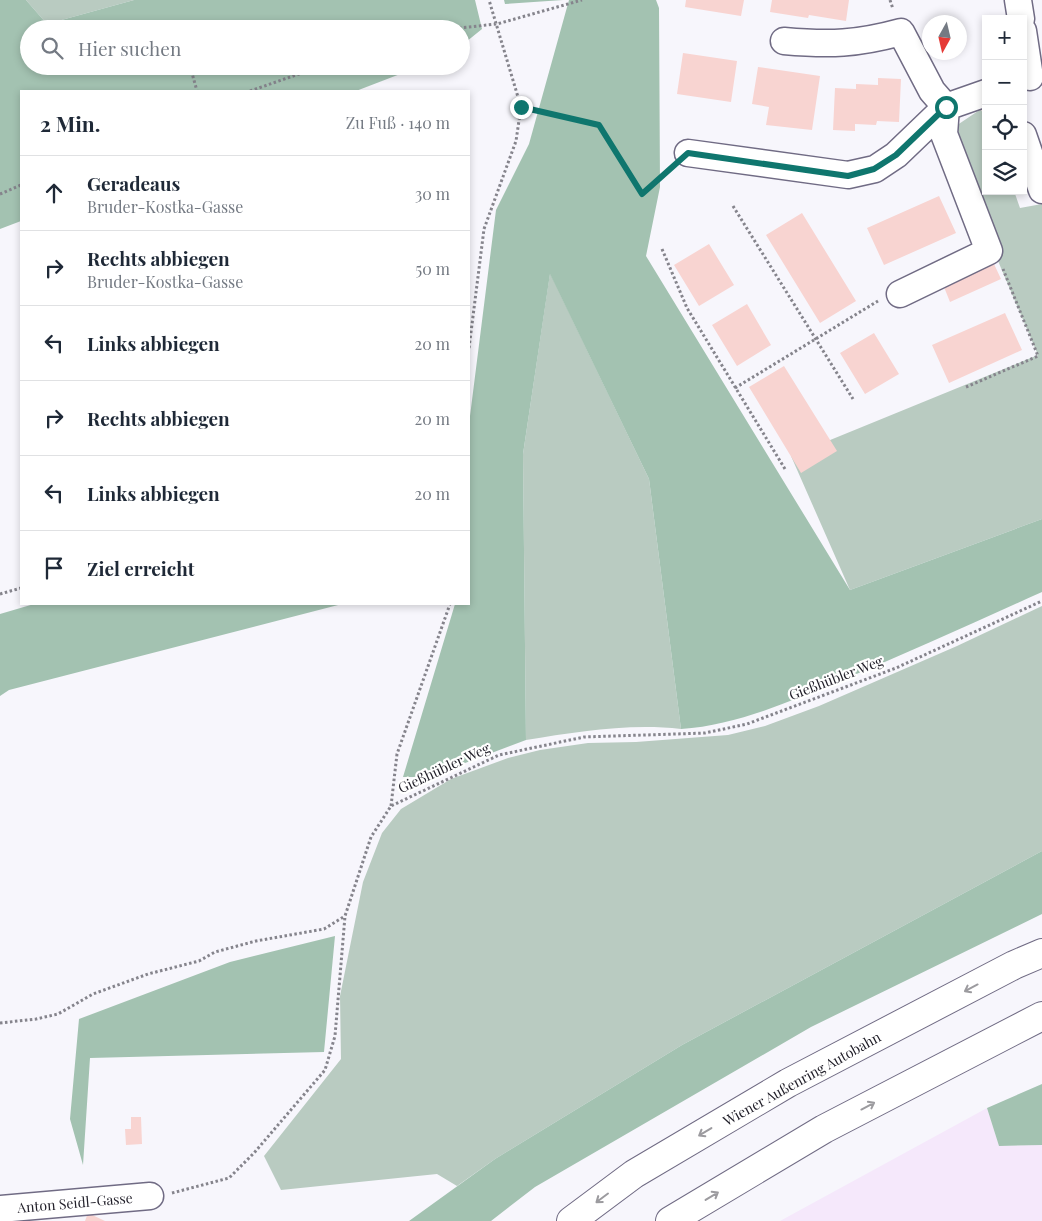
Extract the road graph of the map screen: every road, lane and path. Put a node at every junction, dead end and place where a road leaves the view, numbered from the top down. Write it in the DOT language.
graph roads {
  1 [pos="489,0"];
  2 [pos="582,0"];
  3 [pos="1018,0"];
  4 [pos="1020,15"];
  5 [pos="497,24"];
  6 [pos="470,27"];
  7 [pos="784,41"];
  8 [pos="1027,52"];
  9 [pos="193,75"];
  10 [pos="296,75"];
  11 [pos="1032,76"];
  12 [pos="197,90"];
  13 [pos="253,90"];
  14 [pos="982,94"];
  15 [pos="521,107"];
  16 [pos="946,107"];
  17 [pos="1027,147"];
  18 [pos="688,153"];
  19 [pos="20,185"];
  20 [pos="1042,190"];
  21 [pos="0,194"];
  22 [pos="733,206"];
  23 [pos="662,248"];
  24 [pos="989,251"];
  25 [pos="900,294"];
  26 [pos="816,339"];
  27 [pos="470,340"];
  28 [pos="966,387"];
  29 [pos="735,388"];
  30 [pos="853,399"];
  31 [pos="784,469"];
  32 [pos="20,588"];
  33 [pos="0,594"];
  34 [pos="1042,600"];
  35 [pos="450,605"];
  36 [pos="391,806"];
  37 [pos="346,916"];
  38 [pos="1042,948"];
  39 [pos="1042,953"];
  40 [pos="1014,965"];
  41 [pos="1042,1016"];
  42 [pos="0,1023"];
  43 [pos="150,1196"];
  44 [pos="0,1209"];
  45 [pos="571,1221"];
  46 [pos="670,1221"];
  1 -- 5 [label="path"];
  2 -- 5 [label="path"];
  3 -- 4 [label="street"];
  5 -- 6 [label="path"];
  5 -- 15 [label="path"];
  7 -- 16 [label="street"];
  8 -- 11 [label="street"];
  9 -- 12 [label="path"];
  10 -- 13 [label="path"];
  14 -- 16 [label="street"];
  15 -- 18 [label="path"];
  15 -- 27 [label="path"];
  16 -- 18 [label="street"];
  16 -- 24 [label="street"];
  17 -- 20 [label="street"];
  19 -- 21 [label="path"];
  22 -- 26 [label="path"];
  23 -- 29 [label="path"];
  24 -- 25 [label="street"];
  24 -- 28 [label="path"];
  25 -- 26 [label="path"];
  26 -- 29 [label="path"];
  26 -- 30 [label="path"];
  29 -- 31 [label="path"];
  32 -- 33 [label="path"];
  34 -- 36 [label="path, Gießhübler Weg"];
  35 -- 36 [label="path"];
  36 -- 37 [label="path, Gießhübler Weg"];
  37 -- 42 [label="path"];
  37 -- 43 [label="path, Gießhübler Weg"];
  38 -- 40 [label="highway"];
  39 -- 40 [label="highway, Wiener Außenring Autobahn"];
  40 -- 45 [label="highway, Wiener Außenring Autobahn, one-way"];
  46 -- 41 [label="highway, one-way"];
  43 -- 44 [label="street, Anton Seidl-Gasse"];
}
